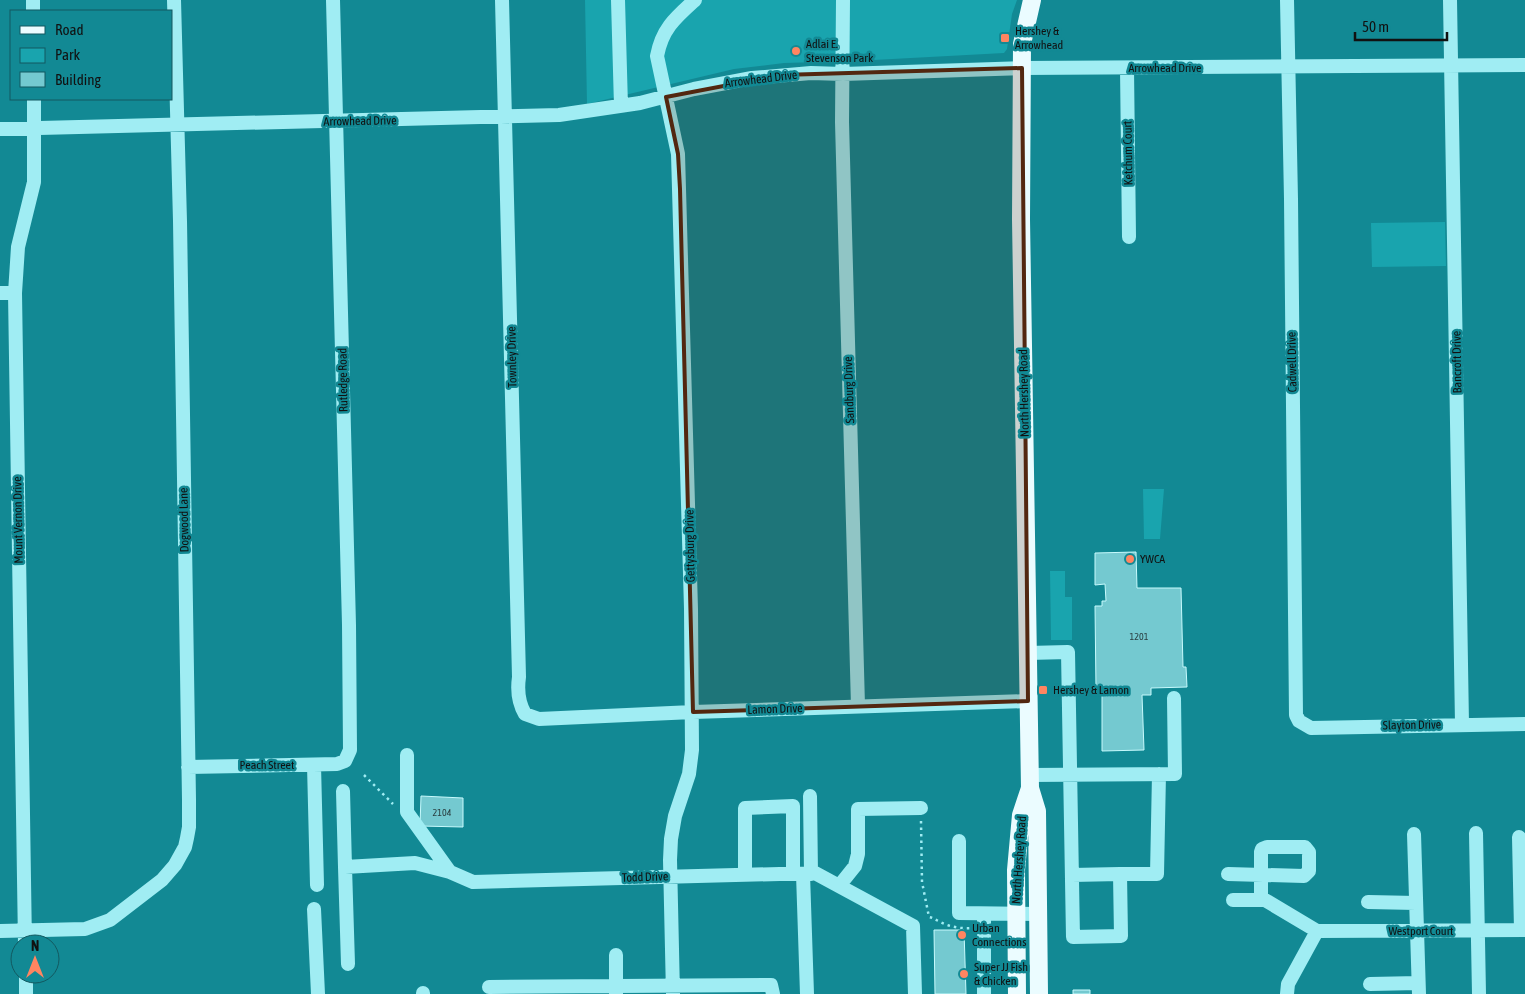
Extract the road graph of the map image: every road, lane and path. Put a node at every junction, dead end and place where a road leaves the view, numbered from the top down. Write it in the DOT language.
graph roads {
  1 [pos="174,0"];
  2 [pos="333,0"];
  3 [pos="502,0"];
  4 [pos="618,0"];
  5 [pos="695,0"];
  6 [pos="842,0"];
  7 [pos="1032,0"];
  8 [pos="1287,0"];
  9 [pos="1450,0"];
  10 [pos="1525,65"];
  11 [pos="1452,66"];
  12 [pos="1288,67"];
  13 [pos="1022,68"];
  14 [pos="1127,68"];
  15 [pos="843,74"];
  16 [pos="666,97"];
  17 [pos="34,100"];
  18 [pos="621,106"];
  19 [pos="505,118"];
  20 [pos="335,121"];
  21 [pos="178,125"];
  22 [pos="33,127"];
  23 [pos="0,128"];
  24 [pos="1129,237"];
  25 [pos="0,293"];
  26 [pos="15,293"];
  27 [pos="1028,653"];
  28 [pos="1174,698"];
  29 [pos="1028,701"];
  30 [pos="858,706"];
  31 [pos="524,712"];
  32 [pos="693,712"];
  33 [pos="1300,722"];
  34 [pos="1462,724"];
  35 [pos="1525,724"];
  36 [pos="407,755"];
  37 [pos="345,760"];
  38 [pos="314,765"];
  39 [pos="188,767"];
  40 [pos="1159,774"];
  41 [pos="364,775"];
  42 [pos="1070,775"];
  43 [pos="1030,781"];
  44 [pos="343,791"];
  45 [pos="810,796"];
  46 [pos="921,808"];
  47 [pos="407,812"];
  48 [pos="1414,834"];
  49 [pos="1476,834"];
  50 [pos="1519,837"];
  51 [pos="958,841"];
  52 [pos="345,867"];
  53 [pos="450,872"];
  54 [pos="802,874"];
  55 [pos="1120,874"];
  56 [pos="1228,874"];
  57 [pos="745,875"];
  58 [pos="1072,875"];
  59 [pos="670,876"];
  60 [pos="317,885"];
  61 [pos="839,886"];
  62 [pos="1233,900"];
  63 [pos="1261,900"];
  64 [pos="1368,902"];
  65 [pos="1416,903"];
  66 [pos="314,909"];
  67 [pos="984,914"];
  68 [pos="1016,914"];
  69 [pos="1038,914"];
  70 [pos="923,916"];
  71 [pos="929,917"];
  72 [pos="984,928"];
  73 [pos="1477,930"];
  74 [pos="1523,930"];
  75 [pos="0,931"];
  76 [pos="1317,931"];
  77 [pos="1416,931"];
  78 [pos="12,934"];
  79 [pos="25,934"];
  80 [pos="48,934"];
  81 [pos="616,954"];
  82 [pos="348,964"];
  83 [pos="1370,984"];
  84 [pos="489,986"];
  85 [pos="1418,989"];
  86 [pos="616,990"];
  87 [pos="673,990"];
  88 [pos="318,994"];
  89 [pos="773,994"];
  90 [pos="808,994"];
  91 [pos="915,994"];
  92 [pos="984,994"];
  93 [pos="1017,994"];
  94 [pos="1039,994"];
  95 [pos="1287,994"];
  96 [pos="1478,994"];
  1 -- 21 [label="street, Dogwood Lane"];
  2 -- 20 [label="street, Rutledge Road"];
  3 -- 19 [label="street, Townley Drive"];
  4 -- 18 [label="street"];
  5 -- 16 [label="street, Gettysburg Drive"];
  6 -- 15 [label="street, Sandburg Drive"];
  7 -- 13 [label="main road, North Hershey Road"];
  8 -- 12 [label="street, Cadwell Drive"];
  9 -- 11 [label="street, Bancroft Drive"];
  10 -- 11 [label="street, Arrowhead Drive"];
  11 -- 12 [label="street, Arrowhead Drive"];
  11 -- 34 [label="street, Bancroft Drive"];
  12 -- 14 [label="street, Arrowhead Drive"];
  12 -- 33 [label="street, Cadwell Drive"];
  13 -- 14 [label="street, Arrowhead Drive"];
  13 -- 15 [label="street, Arrowhead Drive"];
  13 -- 27 [label="main road, North Hershey Road"];
  14 -- 24 [label="street, Ketchum Court"];
  15 -- 16 [label="street, Arrowhead Drive"];
  15 -- 30 [label="street, Sandburg Drive"];
  16 -- 18 [label="street, Arrowhead Drive"];
  16 -- 32 [label="street, Gettysburg Drive"];
  17 -- 22 [label="street, Mount Vernon Drive"];
  18 -- 19 [label="street, Arrowhead Drive"];
  19 -- 20 [label="street, Arrowhead Drive"];
  19 -- 31 [label="street, Townley Drive"];
  20 -- 21 [label="street, Arrowhead Drive"];
  20 -- 37 [label="street, Rutledge Road"];
  21 -- 22 [label="street, Arrowhead Drive"];
  21 -- 39 [label="street, Dogwood Lane"];
  22 -- 23 [label="street, Arrowhead Drive"];
  22 -- 26 [label="street, Mount Vernon Drive"];
  25 -- 26 [label="street"];
  26 -- 79 [label="street, Mount Vernon Drive"];
  27 -- 29 [label="main road, North Hershey Road"];
  27 -- 42 [label="street"];
  28 -- 40 [label="street"];
  29 -- 30 [label="street, Lamon Drive"];
  29 -- 43 [label="main road, North Hershey Road"];
  30 -- 32 [label="street, Lamon Drive"];
  31 -- 32 [label="street, Lamon Drive"];
  32 -- 59 [label="street, Gettysburg Drive"];
  33 -- 34 [label="street, Slayton Drive"];
  34 -- 35 [label="street, Slayton Drive"];
  36 -- 47 [label="street"];
  37 -- 38 [label="street, Peach Street"];
  38 -- 39 [label="street, Peach Street"];
  38 -- 60 [label="street"];
  39 -- 80 [label="street, Dogwood Lane"];
  40 -- 42 [label="street"];
  40 -- 55 [label="street"];
  41 -- 47 [label="path"];
  42 -- 43 [label="street"];
  42 -- 58 [label="street"];
  43 -- 68 [label="main road, North Hershey Road"];
  43 -- 69 [label="main road, North Hershey Road"];
  44 -- 52 [label="street"];
  45 -- 54 [label="street"];
  46 -- 61 [label="street"];
  46 -- 71 [label="path"];
  47 -- 53 [label="street"];
  48 -- 65 [label="street"];
  49 -- 73 [label="street"];
  50 -- 74 [label="street"];
  51 -- 67 [label="street"];
  52 -- 53 [label="street, Todd Drive"];
  52 -- 82 [label="street"];
  53 -- 59 [label="street, Todd Drive"];
  54 -- 57 [label="street, Todd Drive"];
  54 -- 57 [label="street"];
  54 -- 61 [label="street, Todd Drive"];
  54 -- 90 [label="street"];
  55 -- 58 [label="street"];
  55 -- 58 [label="street"];
  56 -- 63 [label="street"];
  57 -- 59 [label="street, Todd Drive"];
  59 -- 87 [label="street, Gettysburg Drive"];
  61 -- 91 [label="street, Todd Drive"];
  62 -- 63 [label="street"];
  63 -- 76 [label="street"];
  64 -- 65 [label="street"];
  65 -- 77 [label="street"];
  66 -- 88 [label="street"];
  67 -- 68 [label="street"];
  67 -- 72 [label="street"];
  68 -- 69 [label="street"];
  68 -- 93 [label="main road, North Hershey Road"];
  69 -- 94 [label="main road, North Hershey Road"];
  70 -- 71 [label="path"];
  71 -- 72 [label="path"];
  72 -- 92 [label="street"];
  73 -- 74 [label="street, Westport Court"];
  73 -- 77 [label="street, Westport Court"];
  73 -- 96 [label="street"];
  75 -- 78 [label="street, Dogwood Lane"];
  76 -- 77 [label="street, Westport Court"];
  76 -- 95 [label="street"];
  77 -- 85 [label="street"];
  81 -- 86 [label="street"];
  83 -- 85 [label="street"];
  84 -- 86 [label="street"];
  86 -- 87 [label="street"];
  87 -- 89 [label="street"];
}
